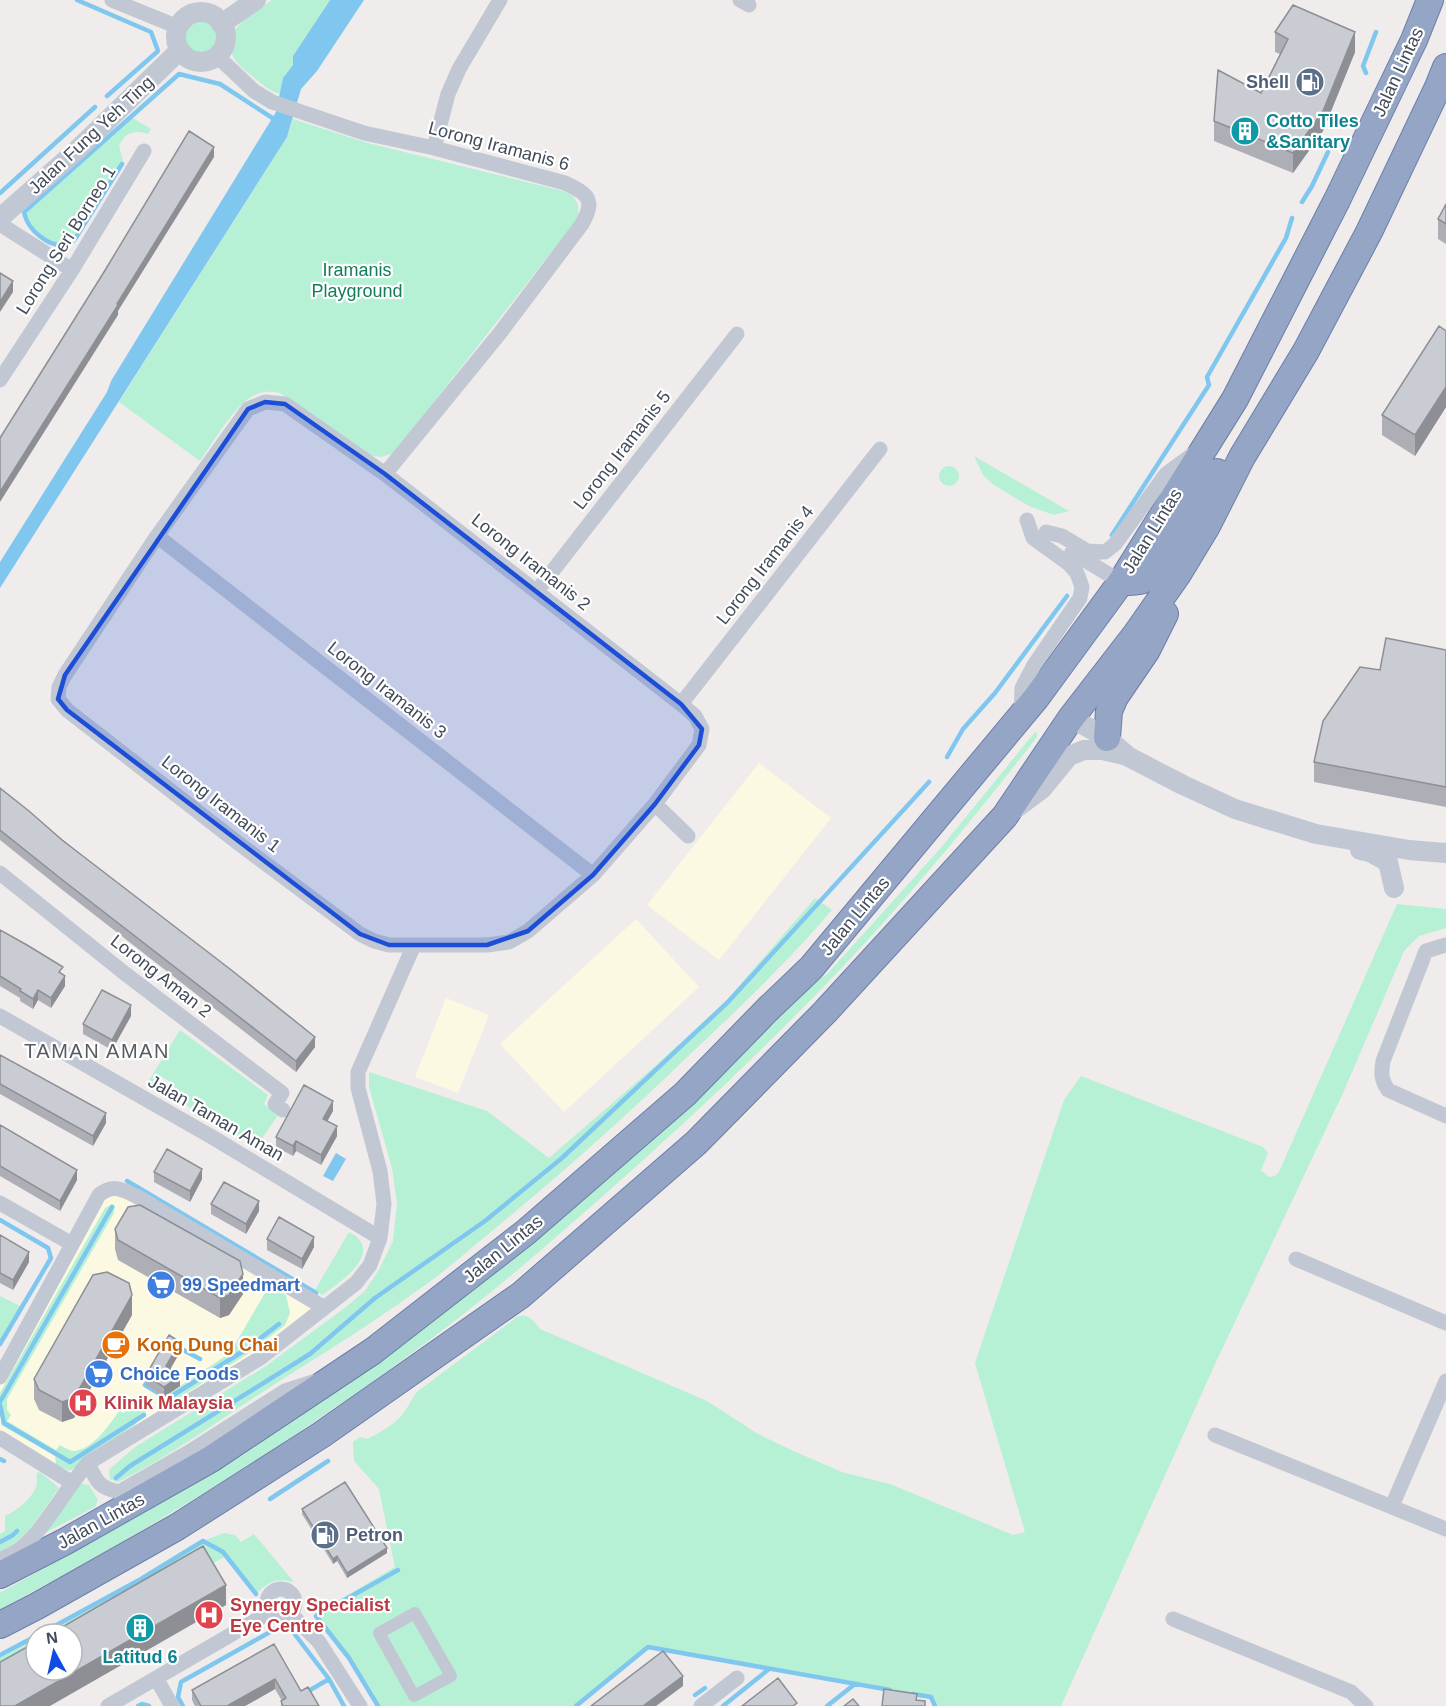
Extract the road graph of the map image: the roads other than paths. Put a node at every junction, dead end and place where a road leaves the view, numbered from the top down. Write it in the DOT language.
graph roads {
  1 [pos="112,0"];
  2 [pos="256,0"];
  3 [pos="500,0"];
  4 [pos="1430,0"];
  5 [pos="221,24"];
  6 [pos="178,27"];
  7 [pos="180,50"];
  8 [pos="217,56"];
  9 [pos="1446,67"];
  10 [pos="434,148"];
  11 [pos="144,151"];
  12 [pos="0,218"];
  13 [pos="0,224"];
  14 [pos="72,270"];
  15 [pos="1342,282"];
  16 [pos="737,334"];
  17 [pos="0,380"];
  18 [pos="248,409"];
  19 [pos="1206,444"];
  20 [pos="880,449"];
  21 [pos="385,474"];
  22 [pos="1027,520"];
  23 [pos="157,536"];
  24 [pos="1178,574"];
  25 [pos="1121,582"];
  26 [pos="537,591"];
  27 [pos="681,704"];
  28 [pos="1022,714"];
  29 [pos="1071,718"];
  30 [pos="1107,738"];
  31 [pos="1130,757"];
  32 [pos="655,804"];
  33 [pos="1005,816"];
  34 [pos="1316,834"];
  35 [pos="688,836"];
  36 [pos="1446,853"];
  37 [pos="0,873"];
  38 [pos="593,875"];
  39 [pos="1394,888"];
  40 [pos="414,945"];
  41 [pos="1446,945"];
  42 [pos="811,968"];
  43 [pos="0,1016"];
  44 [pos="283,1110"];
  45 [pos="1446,1116"];
  46 [pos="0,1203"];
  47 [pos="380,1238"];
  48 [pos="72,1244"];
  49 [pos="1296,1259"];
  50 [pos="323,1307"];
  51 [pos="1446,1323"];
  52 [pos="339,1373"];
  53 [pos="0,1377"];
  54 [pos="1446,1381"];
  55 [pos="1215,1435"];
  56 [pos="0,1438"];
  57 [pos="88,1463"];
  58 [pos="71,1482"];
  59 [pos="1392,1506"];
  60 [pos="1446,1529"];
  61 [pos="0,1560"];
  62 [pos="0,1575"];
  63 [pos="270,1612"];
  64 [pos="290,1613"];
  65 [pos="1173,1619"];
  66 [pos="0,1624"];
  67 [pos="379,1633"];
  68 [pos="156,1678"];
  69 [pos="737,1678"];
  70 [pos="108,1706"];
  71 [pos="172,1706"];
  72 [pos="360,1706"];
  73 [pos="701,1706"];
  74 [pos="1366,1706"];
  1 -- 6 [label="street"];
  2 -- 5 [label="street"];
  3 -- 10 [label="street"];
  4 -- 19 [label="highway, Jalan Lintas"];
  5 -- 6 [label="street"];
  5 -- 8 [label="street"];
  6 -- 7 [label="street"];
  7 -- 8 [label="street"];
  7 -- 12 [label="street, Jalan Fung Yeh Ting"];
  8 -- 10 [label="street, Lorong Iramanis 6"];
  9 -- 15 [label="highway"];
  10 -- 21 [label="street, Lorong Iramanis 6"];
  11 -- 14 [label="street, Lorong Seri Borneo 1"];
  13 -- 14 [label="street"];
  14 -- 17 [label="street, Lorong Seri Borneo 1"];
  15 -- 24 [label="highway"];
  15 -- 25 [label="highway"];
  16 -- 26 [label="street, Lorong Iramanis 5"];
  18 -- 21 [label="street, Lorong Iramanis 2"];
  18 -- 23 [label="street, Lorong Iramanis 1"];
  19 -- 25 [label="highway, Jalan Lintas"];
  19 -- 25 [label="street"];
  20 -- 27 [label="street, Lorong Iramanis 4"];
  21 -- 26 [label="street, Lorong Iramanis 2"];
  22 -- 28 [label="street"];
  23 -- 38 [label="street, Lorong Iramanis 3"];
  23 -- 40 [label="street, Lorong Iramanis 1"];
  24 -- 29 [label="highway"];
  24 -- 30 [label="highway"];
  25 -- 28 [label="highway, Jalan Lintas"];
  26 -- 27 [label="street, Lorong Iramanis 2"];
  27 -- 32 [label="street, Lorong Iramanis 2"];
  28 -- 42 [label="highway, Jalan Lintas"];
  29 -- 30 [label="street"];
  29 -- 33 [label="highway"];
  29 -- 42 [label="highway"];
  30 -- 31 [label="street"];
  31 -- 33 [label="street"];
  31 -- 34 [label="street"];
  32 -- 35 [label="street"];
  32 -- 38 [label="street, Lorong Iramanis 1"];
  33 -- 66 [label="highway"];
  34 -- 36 [label="street"];
  34 -- 39 [label="street"];
  37 -- 44 [label="street, Lorong Aman 2"];
  38 -- 40 [label="street, Lorong Iramanis 1"];
  40 -- 47 [label="street"];
  41 -- 45 [label="street"];
  42 -- 52 [label="highway, Jalan Lintas"];
  43 -- 47 [label="street, Jalan Taman Aman"];
  46 -- 48 [label="street"];
  47 -- 50 [label="street"];
  48 -- 50 [label="street"];
  48 -- 53 [label="street"];
  49 -- 51 [label="street"];
  50 -- 57 [label="street"];
  52 -- 57 [label="street"];
  52 -- 62 [label="highway, Jalan Lintas"];
  54 -- 59 [label="street"];
  55 -- 59 [label="street"];
  56 -- 58 [label="street"];
  57 -- 58 [label="street"];
  58 -- 61 [label="street"];
  59 -- 60 [label="street"];
  63 -- 64 [label="street"];
  63 -- 64 [label="street"];
  63 -- 68 [label="street"];
  64 -- 72 [label="street"];
  65 -- 74 [label="street"];
  67 -- 67 [label="street"];
  68 -- 70 [label="street"];
  68 -- 71 [label="street"];
  69 -- 73 [label="street"];
}
